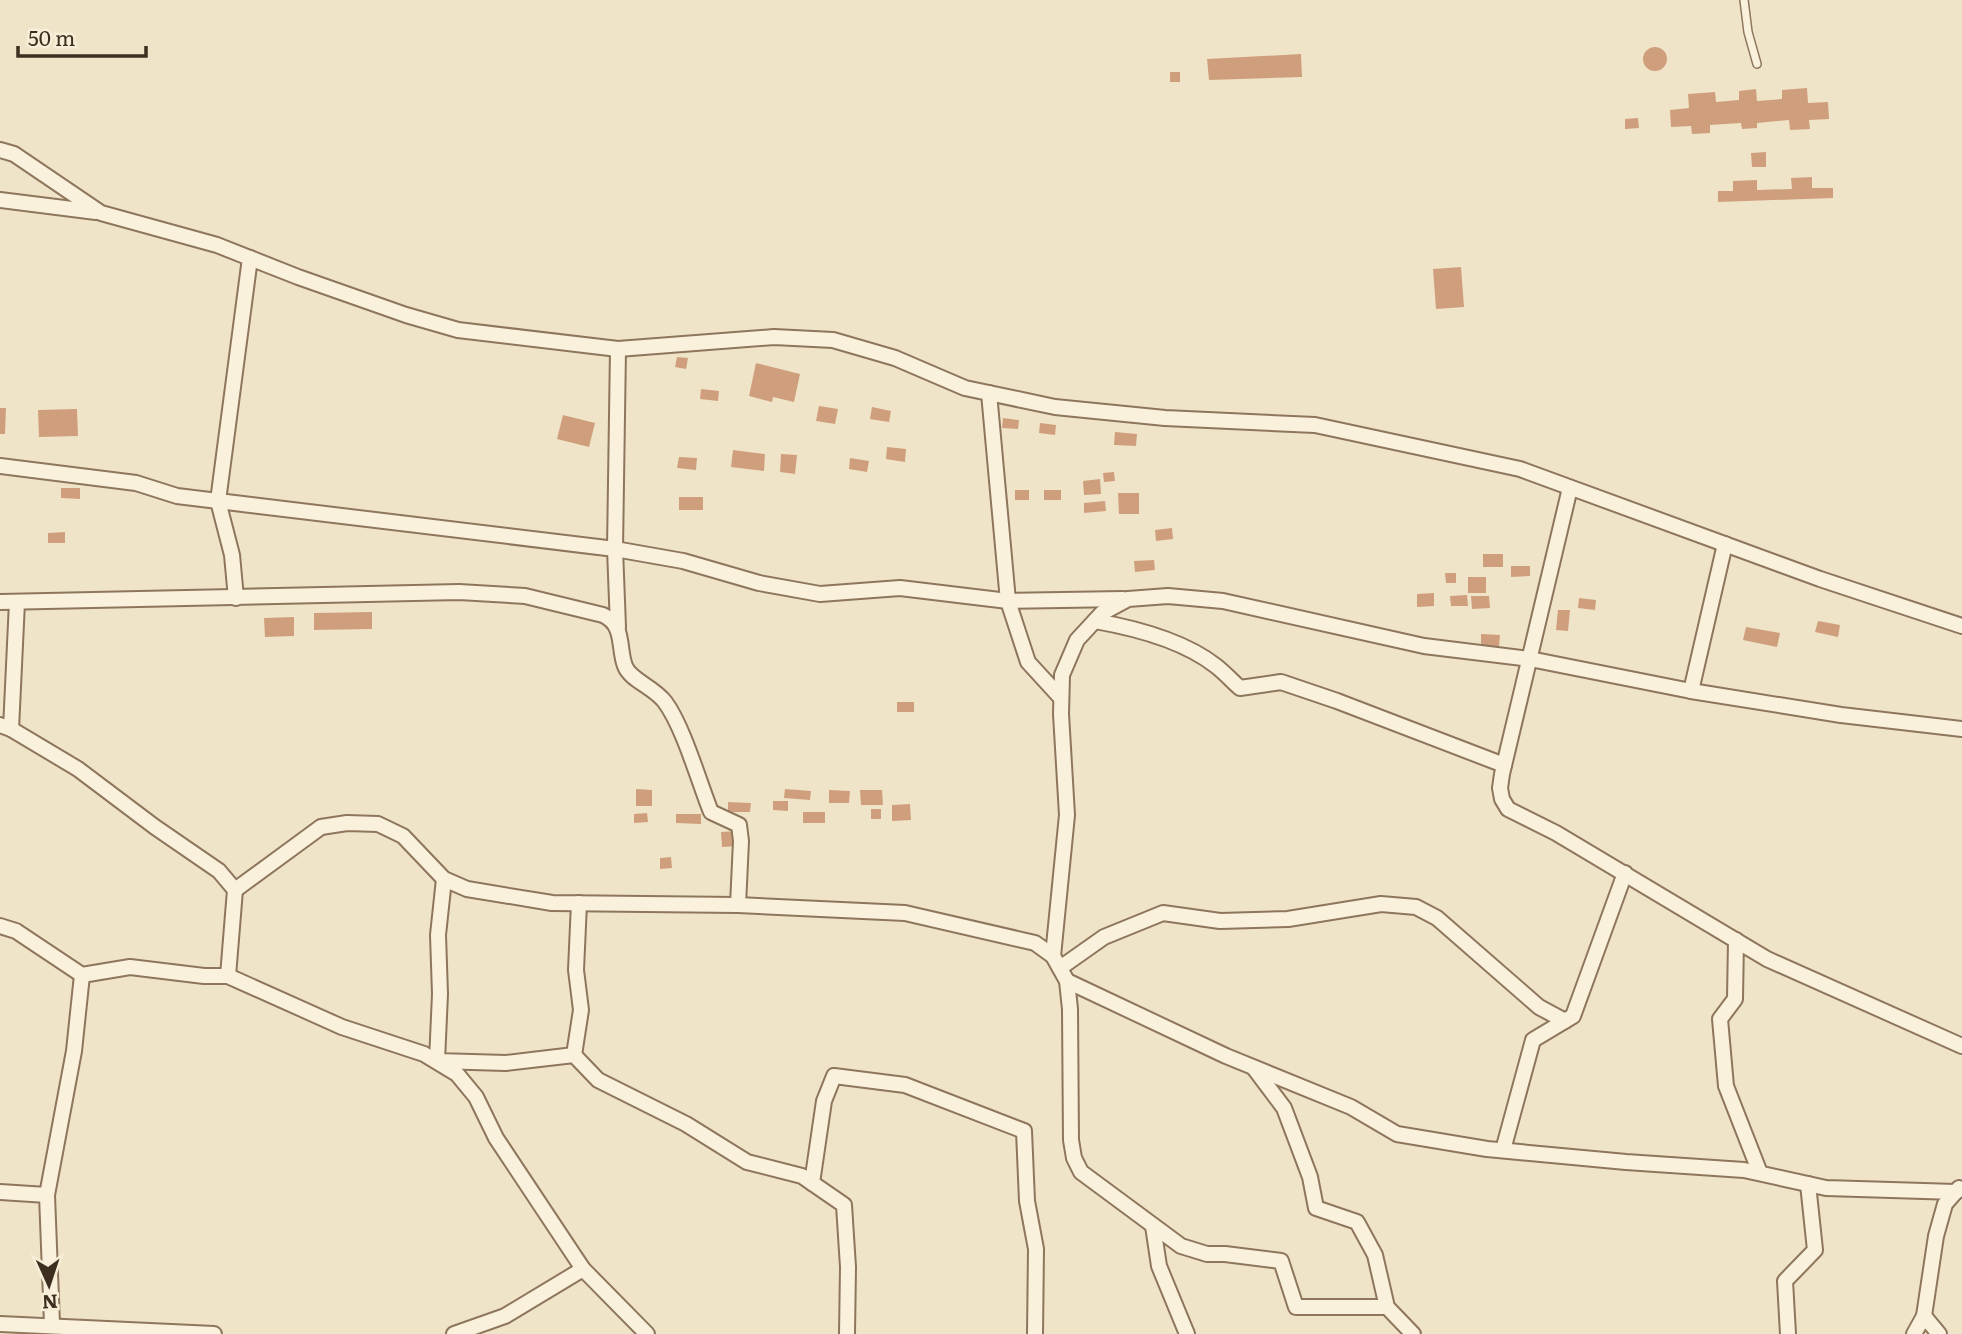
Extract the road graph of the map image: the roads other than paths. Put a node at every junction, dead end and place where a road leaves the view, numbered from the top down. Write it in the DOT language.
graph roads {
  1 [pos="1744,0"];
  2 [pos="1757,64"];
  3 [pos="0,150"];
  4 [pos="0,200"];
  5 [pos="101,213"];
  6 [pos="250,258"];
  7 [pos="618,349"];
  8 [pos="989,394"];
  9 [pos="0,466"];
  10 [pos="1570,488"];
  11 [pos="218,501"];
  12 [pos="1725,544"];
  13 [pos="615,549"];
  14 [pos="236,598"];
  15 [pos="1128,599"];
  16 [pos="1008,601"];
  17 [pos="0,602"];
  18 [pos="17,602"];
  19 [pos="1095,621"];
  20 [pos="1962,626"];
  21 [pos="618,627"];
  22 [pos="1530,659"];
  23 [pos="1691,691"];
  24 [pos="1061,698"];
  25 [pos="6,727"];
  26 [pos="1962,729"];
  27 [pos="1504,765"];
  28 [pos="1625,873"];
  29 [pos="444,879"];
  30 [pos="235,890"];
  31 [pos="579,903"];
  32 [pos="738,905"];
  33 [pos="0,926"];
  34 [pos="1736,940"];
  35 [pos="1060,968"];
  36 [pos="82,975"];
  37 [pos="228,976"];
  38 [pos="1564,1021"];
  39 [pos="1962,1045"];
  40 [pos="574,1055"];
  41 [pos="437,1061"];
  42 [pos="1253,1067"];
  43 [pos="1503,1150"];
  44 [pos="1760,1173"];
  45 [pos="812,1183"];
  46 [pos="1808,1184"];
  47 [pos="1959,1188"];
  48 [pos="0,1192"];
  49 [pos="47,1195"];
  50 [pos="1153,1226"];
  51 [pos="583,1269"];
  52 [pos="1387,1307"];
  53 [pos="1924,1316"];
  54 [pos="0,1324"];
  55 [pos="52,1324"];
  56 [pos="89,1330"];
  57 [pos="214,1334"];
  58 [pos="454,1334"];
  59 [pos="647,1334"];
  60 [pos="847,1334"];
  61 [pos="1035,1334"];
  62 [pos="1187,1334"];
  63 [pos="1413,1334"];
  64 [pos="1788,1334"];
  65 [pos="1914,1334"];
  66 [pos="1939,1334"];
  1 -- 2 [label="lane"];
  3 -- 5 [label="street"];
  4 -- 5 [label="street"];
  5 -- 6 [label="street"];
  6 -- 7 [label="street"];
  6 -- 11 [label="street"];
  7 -- 8 [label="street"];
  7 -- 13 [label="street"];
  8 -- 10 [label="street"];
  8 -- 16 [label="street"];
  9 -- 11 [label="street"];
  10 -- 12 [label="street"];
  10 -- 22 [label="street"];
  11 -- 13 [label="street"];
  11 -- 14 [label="street"];
  12 -- 20 [label="street"];
  12 -- 23 [label="street"];
  13 -- 16 [label="street"];
  13 -- 21 [label="street"];
  14 -- 18 [label="street"];
  14 -- 21 [label="street"];
  15 -- 16 [label="street"];
  15 -- 19 [label="street"];
  15 -- 22 [label="street"];
  16 -- 24 [label="street"];
  17 -- 18 [label="street"];
  18 -- 25 [label="street"];
  19 -- 24 [label="street"];
  19 -- 27 [label="street"];
  21 -- 32 [label="street"];
  22 -- 23 [label="street"];
  22 -- 27 [label="street"];
  23 -- 26 [label="street"];
  24 -- 35 [label="street"];
  25 -- 30 [label="street"];
  27 -- 28 [label="street"];
  28 -- 34 [label="street"];
  28 -- 38 [label="street"];
  29 -- 30 [label="street"];
  29 -- 31 [label="street"];
  29 -- 41 [label="street"];
  30 -- 37 [label="street"];
  31 -- 32 [label="street"];
  31 -- 40 [label="street"];
  32 -- 35 [label="street"];
  33 -- 36 [label="street"];
  34 -- 39 [label="street"];
  34 -- 44 [label="street"];
  35 -- 38 [label="street"];
  35 -- 42 [label="street"];
  35 -- 50 [label="street"];
  36 -- 37 [label="street"];
  36 -- 49 [label="street"];
  37 -- 41 [label="street"];
  38 -- 43 [label="street"];
  40 -- 41 [label="street"];
  40 -- 45 [label="street"];
  41 -- 51 [label="street"];
  42 -- 43 [label="street"];
  42 -- 52 [label="street"];
  43 -- 44 [label="street"];
  44 -- 46 [label="street"];
  45 -- 60 [label="street"];
  45 -- 61 [label="street"];
  46 -- 47 [label="street"];
  46 -- 64 [label="street"];
  47 -- 53 [label="street"];
  48 -- 49 [label="street"];
  49 -- 55 [label="street"];
  50 -- 52 [label="street"];
  50 -- 62 [label="street"];
  51 -- 58 [label="street"];
  51 -- 59 [label="street"];
  52 -- 63 [label="street"];
  53 -- 65 [label="street"];
  53 -- 66 [label="street"];
  54 -- 55 [label="street"];
  55 -- 56 [label="street"];
  56 -- 57 [label="street"];
}
